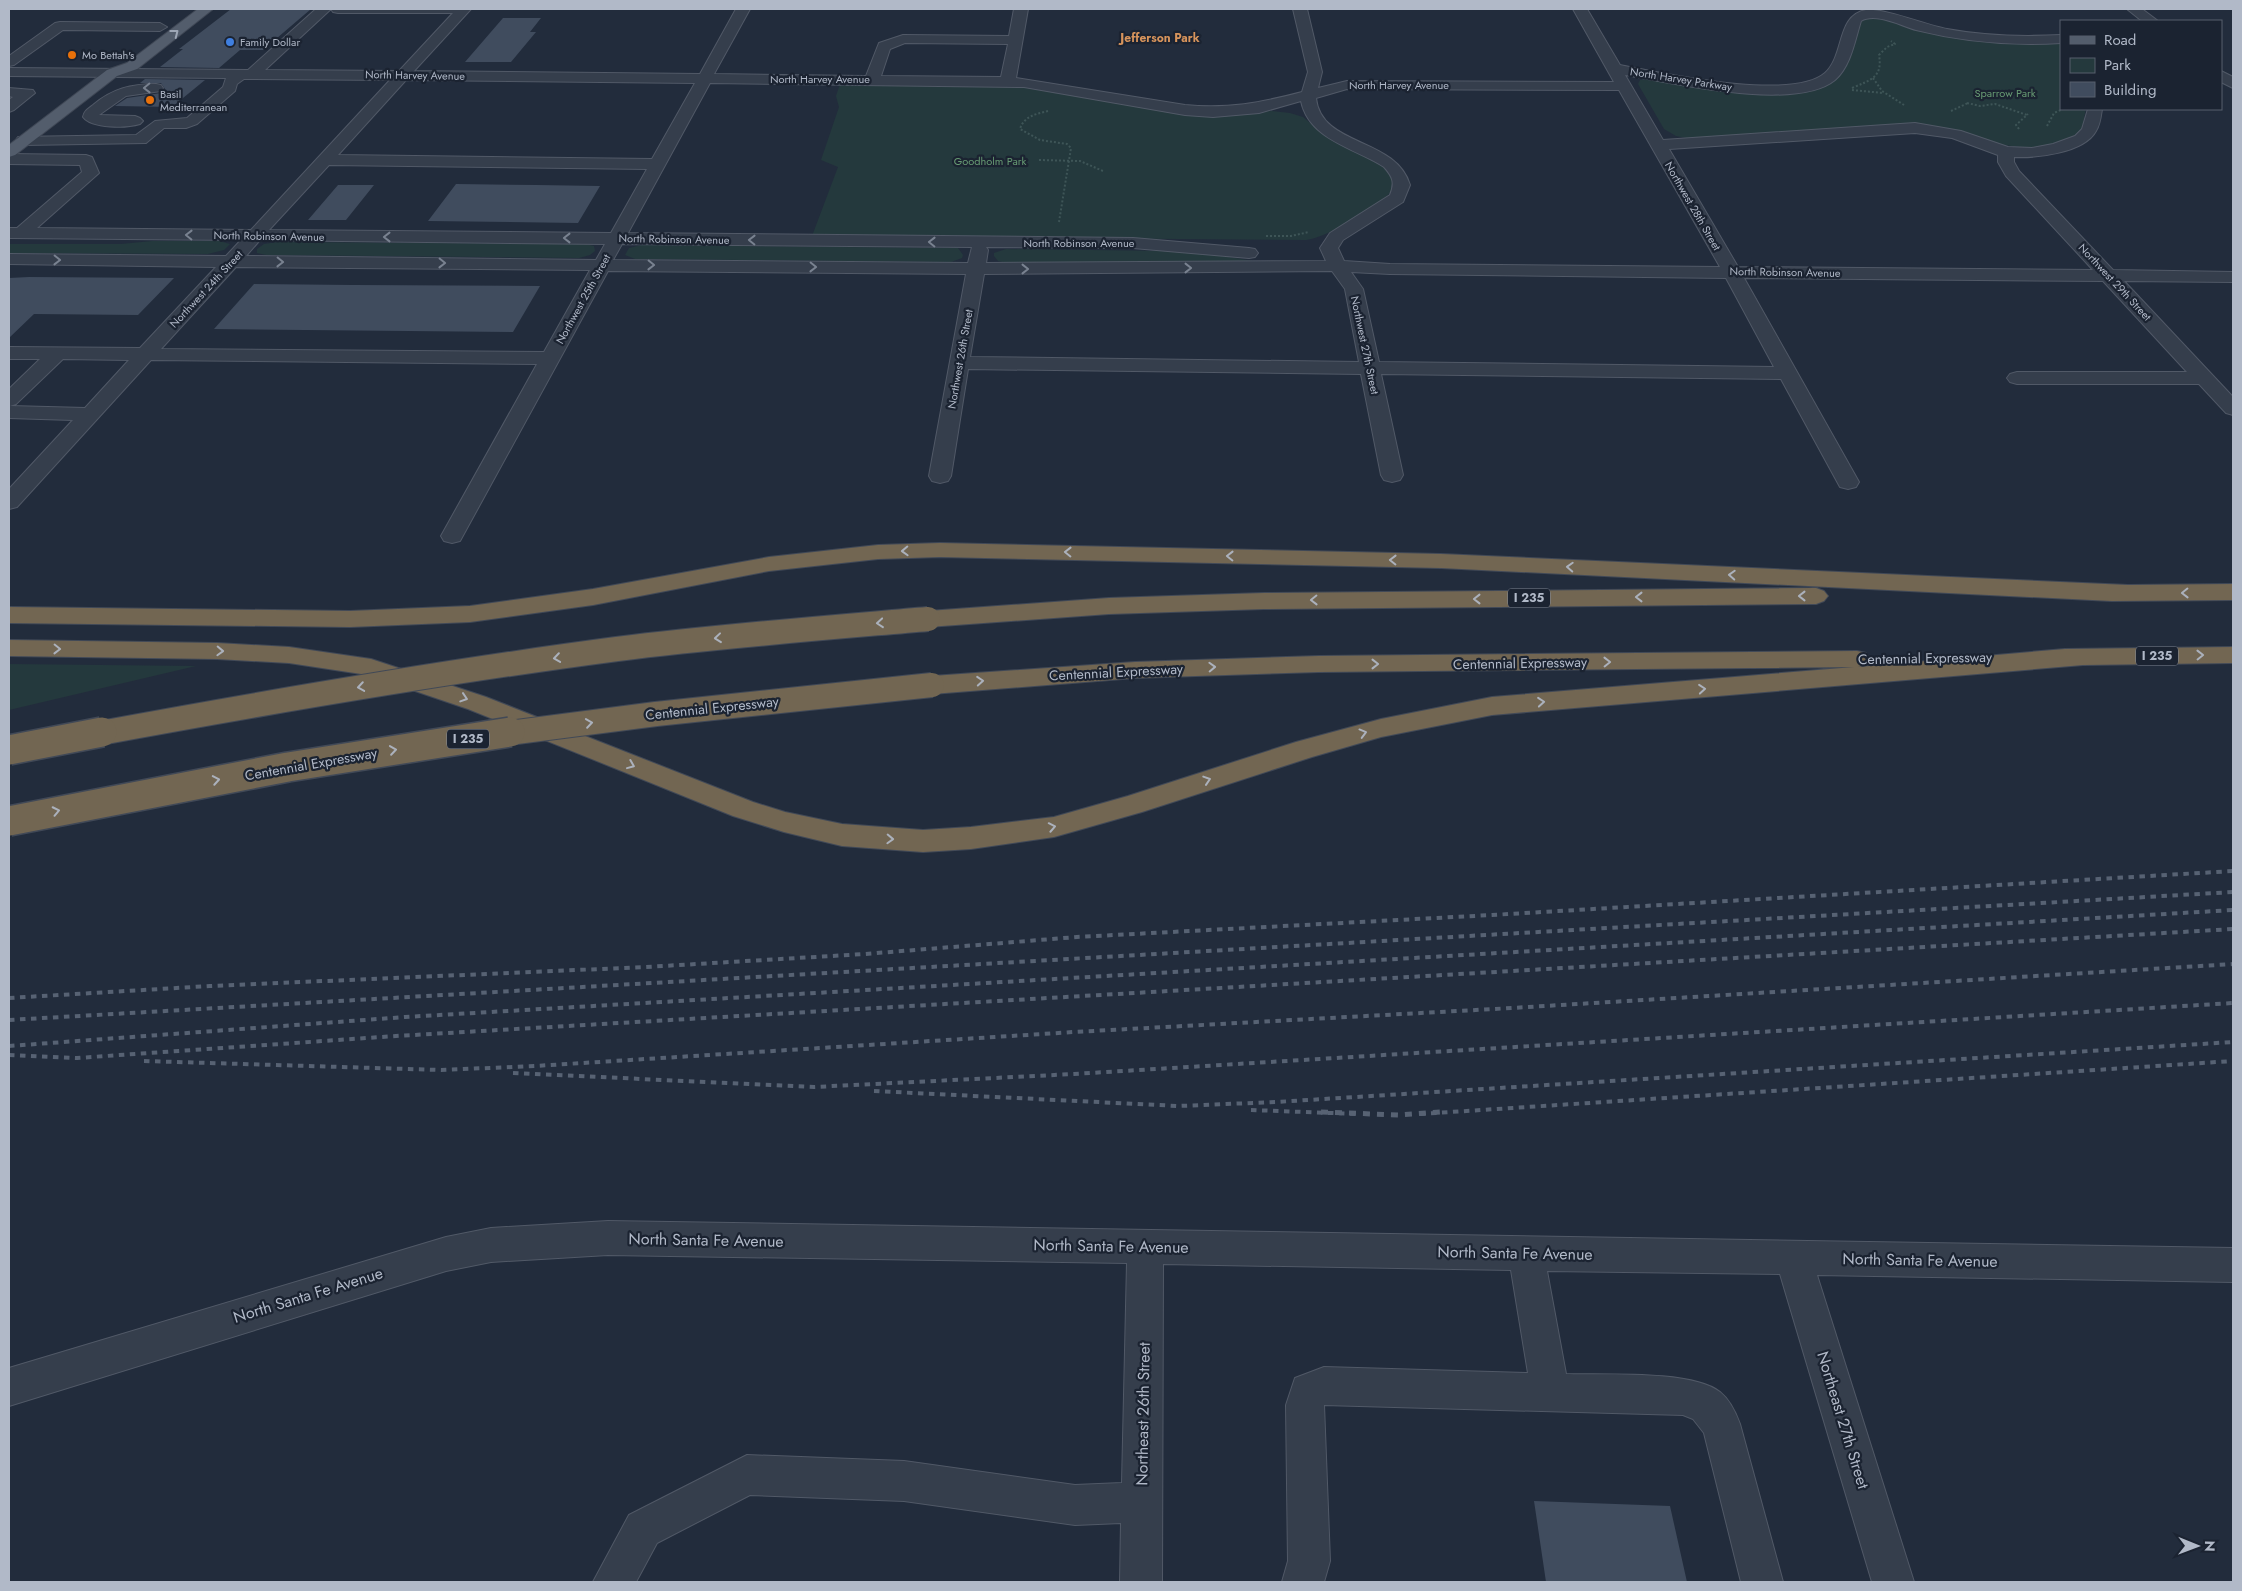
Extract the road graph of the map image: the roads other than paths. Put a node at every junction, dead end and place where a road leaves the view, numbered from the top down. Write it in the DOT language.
graph roads {
  1 [pos="184,9"];
  2 [pos="206,9"];
  3 [pos="324,9"];
  4 [pos="338,9"];
  5 [pos="463,9"];
  6 [pos="743,9"];
  7 [pos="1021,9"];
  8 [pos="1300,9"];
  9 [pos="1580,9"];
  10 [pos="2134,9"];
  11 [pos="1862,11"];
  12 [pos="2150,20"];
  13 [pos="116,27"];
  14 [pos="160,27"];
  15 [pos="2060,39"];
  16 [pos="1015,40"];
  17 [pos="96,41"];
  18 [pos="144,57"];
  19 [pos="163,57"];
  20 [pos="250,58"];
  21 [pos="270,58"];
  22 [pos="9,62"];
  23 [pos="1616,69"];
  24 [pos="9,72"];
  25 [pos="112,73"];
  26 [pos="403,75"];
  27 [pos="2222,76"];
  28 [pos="241,77"];
  29 [pos="704,78"];
  30 [pos="872,80"];
  31 [pos="1008,82"];
  32 [pos="2233,84"];
  33 [pos="1625,86"];
  34 [pos="9,92"];
  35 [pos="1308,95"];
  36 [pos="9,107"];
  37 [pos="2095,110"];
  38 [pos="98,121"];
  39 [pos="18,122"];
  40 [pos="47,122"];
  41 [pos="160,124"];
  42 [pos="24,140"];
  43 [pos="74,140"];
  44 [pos="1658,145"];
  45 [pos="9,152"];
  46 [pos="2006,152"];
  47 [pos="9,159"];
  48 [pos="326,160"];
  49 [pos="657,164"];
  50 [pos="15,233"];
  51 [pos="255,236"];
  52 [pos="616,238"];
  53 [pos="981,243"];
  54 [pos="9,259"];
  55 [pos="231,261"];
  56 [pos="602,265"];
  57 [pos="1338,266"];
  58 [pos="976,269"];
  59 [pos="1731,271"];
  60 [pos="2110,276"];
  61 [pos="2233,277"];
  62 [pos="9,353"];
  63 [pos="58,353"];
  64 [pos="145,354"];
  65 [pos="550,358"];
  66 [pos="960,364"];
  67 [pos="1370,368"];
  68 [pos="1786,373"];
  69 [pos="2016,378"];
  70 [pos="2204,378"];
  71 [pos="9,400"];
  72 [pos="2233,409"];
  73 [pos="9,412"];
  74 [pos="90,414"];
  75 [pos="1392,475"];
  76 [pos="940,476"];
  77 [pos="1848,482"];
  78 [pos="9,502"];
  79 [pos="452,536"];
  80 [pos="2233,592"];
  81 [pos="2131,593"];
  82 [pos="9,615"];
  83 [pos="9,648"];
  84 [pos="2233,655"];
  85 [pos="2082,656"];
  86 [pos="9,750"];
  87 [pos="9,821"];
  88 [pos="1145,1246"];
  89 [pos="1526,1253"];
  90 [pos="1793,1257"];
  91 [pos="2233,1265"];
  92 [pos="9,1387"];
  93 [pos="1550,1392"];
  94 [pos="1142,1502"];
  95 [pos="614,1582"];
  96 [pos="1141,1582"];
  97 [pos="1303,1582"];
  98 [pos="1762,1582"];
  99 [pos="1894,1582"];
  1 -- 14 [label="main road"];
  18 -- 2 [label="main road, one-way"];
  3 -- 21 [label="street"];
  4 -- 5 [label="street"];
  5 -- 26 [label="street, Northwest 24th Street"];
  6 -- 29 [label="street, Northwest 25th Street"];
  7 -- 16 [label="street"];
  8 -- 35 [label="street"];
  9 -- 23 [label="street, Northwest 28th Street"];
  10 -- 12 [label="street"];
  11 -- 15 [label="street, North Harvey Parkway"];
  11 -- 23 [label="street, North Harvey Parkway"];
  13 -- 14 [label="street"];
  13 -- 17 [label="street"];
  13 -- 22 [label="street"];
  14 -- 25 [label="main road"];
  16 -- 30 [label="street"];
  16 -- 31 [label="street"];
  18 -- 19 [label="street"];
  18 -- 25 [label="main road"];
  20 -- 21 [label="street"];
  21 -- 28 [label="street"];
  23 -- 33 [label="street, Northwest 28th Street"];
  24 -- 25 [label="street, North Harvey Avenue"];
  25 -- 28 [label="street, North Harvey Avenue"];
  25 -- 40 [label="main road"];
  26 -- 28 [label="street, North Harvey Avenue"];
  26 -- 29 [label="street, North Harvey Avenue"];
  26 -- 48 [label="street, Northwest 24th Street"];
  27 -- 32 [label="street"];
  28 -- 38 [label="street, one-way"];
  28 -- 41 [label="street"];
  29 -- 30 [label="street, North Harvey Avenue"];
  29 -- 49 [label="street, Northwest 25th Street"];
  30 -- 31 [label="street, North Harvey Avenue"];
  31 -- 35 [label="street, North Harvey Avenue"];
  33 -- 35 [label="street, North Harvey Avenue"];
  33 -- 44 [label="street, Northwest 28th Street"];
  34 -- 36 [label="street"];
  35 -- 57 [label="street, Northwest 27th Street"];
  37 -- 46 [label="street"];
  38 -- 41 [label="street"];
  38 -- 43 [label="street"];
  39 -- 40 [label="street"];
  40 -- 42 [label="main road"];
  41 -- 43 [label="street"];
  42 -- 43 [label="street"];
  42 -- 45 [label="main road"];
  44 -- 46 [label="street"];
  44 -- 59 [label="street, Northwest 28th Street"];
  46 -- 60 [label="street, Northwest 29th Street"];
  47 -- 50 [label="street"];
  48 -- 49 [label="street"];
  48 -- 51 [label="street, Northwest 24th Street"];
  49 -- 52 [label="street, Northwest 25th Street"];
  51 -- 50 [label="street, North Robinson Avenue, one-way"];
  52 -- 51 [label="street, North Robinson Avenue, one-way"];
  51 -- 55 [label="street, Northwest 24th Street"];
  53 -- 52 [label="street, North Robinson Avenue, one-way"];
  52 -- 56 [label="street, Northwest 25th Street"];
  53 -- 57 [label="street, North Robinson Avenue"];
  53 -- 58 [label="street, Northwest 26th Street"];
  54 -- 55 [label="street, North Robinson Avenue, one-way"];
  55 -- 56 [label="street, North Robinson Avenue, one-way"];
  55 -- 64 [label="street, Northwest 24th Street"];
  56 -- 58 [label="street, North Robinson Avenue, one-way"];
  56 -- 65 [label="street, Northwest 25th Street"];
  58 -- 57 [label="street, North Robinson Avenue, one-way"];
  57 -- 59 [label="street, North Robinson Avenue"];
  57 -- 67 [label="street, Northwest 27th Street"];
  58 -- 66 [label="street, Northwest 26th Street"];
  59 -- 60 [label="street, North Robinson Avenue"];
  59 -- 68 [label="street, Northwest 28th Street"];
  60 -- 61 [label="street, North Robinson Avenue"];
  60 -- 70 [label="street, Northwest 29th Street"];
  62 -- 63 [label="street"];
  63 -- 64 [label="street"];
  63 -- 71 [label="street"];
  64 -- 65 [label="street"];
  64 -- 74 [label="street, Northwest 24th Street"];
  65 -- 79 [label="street, Northwest 25th Street"];
  66 -- 67 [label="street"];
  66 -- 76 [label="street, Northwest 26th Street"];
  67 -- 68 [label="street"];
  67 -- 75 [label="street, Northwest 27th Street"];
  68 -- 77 [label="street, Northwest 28th Street"];
  69 -- 70 [label="street"];
  70 -- 72 [label="street, Northwest 29th Street"];
  73 -- 74 [label="street"];
  74 -- 78 [label="street, Northwest 24th Street"];
  80 -- 81 [label="highway, I 235, one-way"];
  81 -- 82 [label="highway, one-way"];
  81 -- 86 [label="highway, I 235, one-way, bridge"];
  83 -- 85 [label="highway, one-way"];
  85 -- 84 [label="highway, Centennial Expressway / I 235, one-way"];
  87 -- 85 [label="highway, Centennial Expressway / I 235, one-way, bridge"];
  88 -- 89 [label="street, North Santa Fe Avenue"];
  88 -- 92 [label="street, North Santa Fe Avenue"];
  88 -- 94 [label="street, Northeast 26th Street"];
  89 -- 90 [label="street, North Santa Fe Avenue"];
  89 -- 93 [label="street"];
  90 -- 91 [label="street, North Santa Fe Avenue"];
  90 -- 99 [label="street, Northeast 27th Street"];
  93 -- 97 [label="street"];
  93 -- 98 [label="street"];
  94 -- 95 [label="street"];
  94 -- 96 [label="street, Northeast 26th Street"];
}
